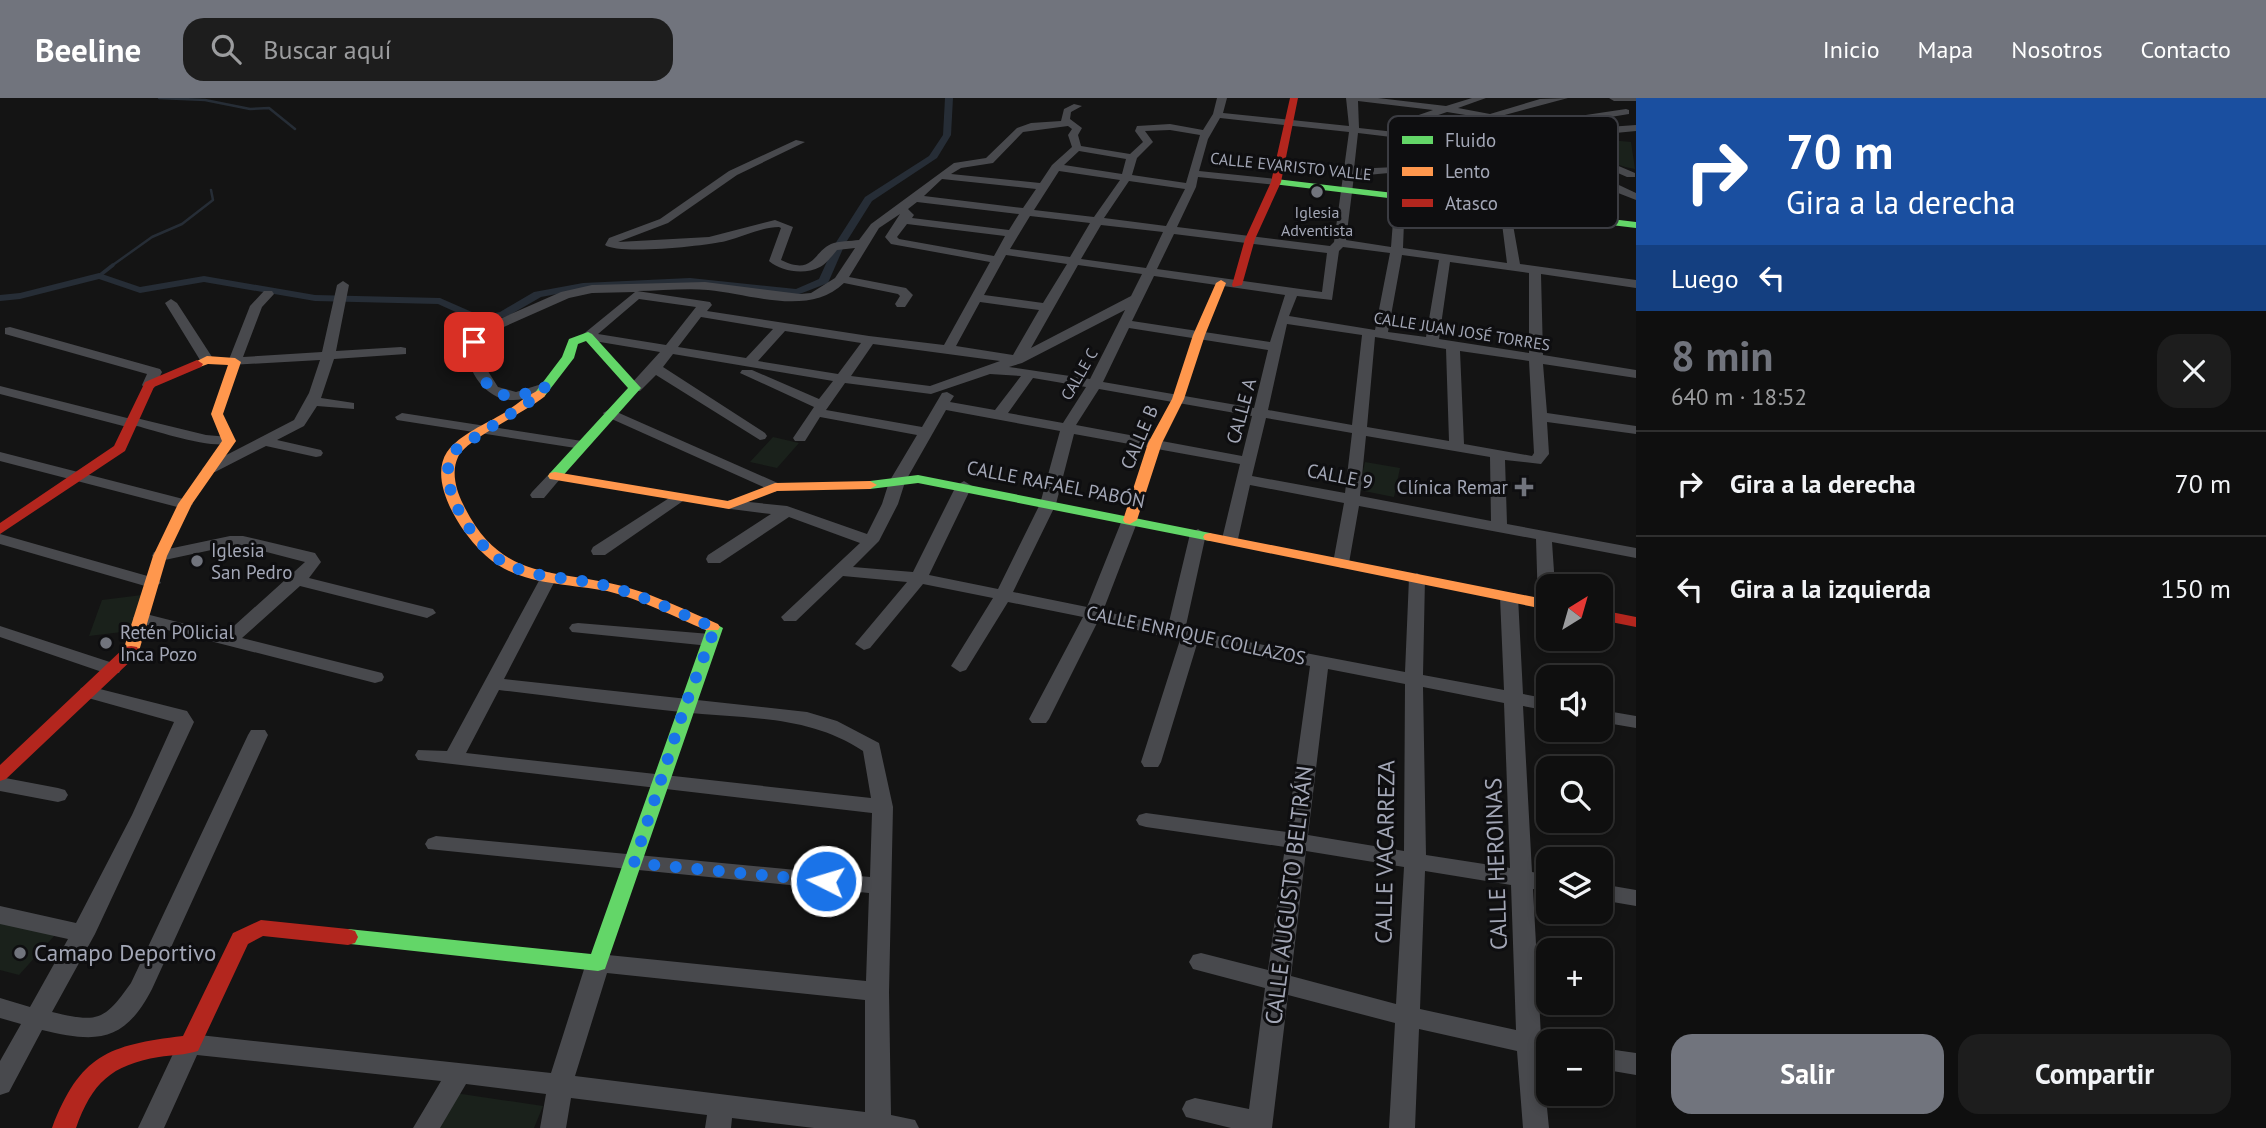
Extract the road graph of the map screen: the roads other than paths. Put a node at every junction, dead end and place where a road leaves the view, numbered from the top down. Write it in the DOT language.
graph roads {
  1 [pos="1222,98"];
  2 [pos="1294,98"];
  3 [pos="1352,98"];
  4 [pos="1481,98"];
  5 [pos="1563,98"];
  6 [pos="1620,98"];
  7 [pos="1636,99"];
  8 [pos="1077,106"];
  9 [pos="1451,108"];
  10 [pos="1626,112"];
  11 [pos="1220,115"];
  12 [pos="1423,116"];
  13 [pos="1491,116"];
  14 [pos="1599,116"];
  15 [pos="1289,122"];
  16 [pos="1069,123"];
  17 [pos="1634,128"];
  18 [pos="1354,130"];
  19 [pos="1206,133"];
  20 [pos="1388,134"];
  21 [pos="1636,140"];
  22 [pos="800,142"];
  23 [pos="1077,148"];
  24 [pos="1132,157"];
  25 [pos="1056,167"];
  26 [pos="1618,169"];
  27 [pos="1385,171"];
  28 [pos="1388,171"];
  29 [pos="1388,173"];
  30 [pos="1631,175"];
  31 [pos="940,176"];
  32 [pos="1126,178"];
  33 [pos="1192,180"];
  34 [pos="1276,181"];
  35 [pos="1346,181"];
  36 [pos="1042,187"];
  37 [pos="1618,189"];
  38 [pos="1388,192"];
  39 [pos="914,198"];
  40 [pos="1636,198"];
  41 [pos="1027,212"];
  42 [pos="902,215"];
  43 [pos="1097,221"];
  44 [pos="1618,222"];
  45 [pos="1636,225"];
  46 [pos="1398,228"];
  47 [pos="1508,228"];
  48 [pos="1170,230"];
  49 [pos="1012,234"];
  50 [pos="1250,239"];
  51 [pos="863,243"];
  52 [pos="1336,246"];
  53 [pos="1396,250"];
  54 [pos="1000,255"];
  55 [pos="1444,257"];
  56 [pos="1074,261"];
  57 [pos="1514,267"];
  58 [pos="1535,271"];
  59 [pos="1149,272"];
  60 [pos="842,279"];
  61 [pos="1229,284"];
  62 [pos="1636,284"];
  63 [pos="343,285"];
  64 [pos="1292,293"];
  65 [pos="268,294"];
  66 [pos="976,298"];
  67 [pos="1136,299"];
  68 [pos="171,303"];
  69 [pos="901,304"];
  70 [pos="1049,308"];
  71 [pos="698,313"];
  72 [pos="1283,319"];
  73 [pos="1125,324"];
  74 [pos="781,327"];
  75 [pos="10,331"];
  76 [pos="1375,334"];
  77 [pos="1199,335"];
  78 [pos="588,336"];
  79 [pos="869,340"];
  80 [pos="1432,342"];
  81 [pos="1453,346"];
  82 [pos="1276,347"];
  83 [pos="948,349"];
  84 [pos="401,351"];
  85 [pos="668,351"];
  86 [pos="327,355"];
  87 [pos="207,360"];
  88 [pos="1017,360"];
  89 [pos="1536,361"];
  90 [pos="235,362"];
  91 [pos="655,368"];
  92 [pos="748,368"];
  93 [pos="991,370"];
  94 [pos="1030,373"];
  95 [pos="1636,374"];
  96 [pos="844,379"];
  97 [pos="1095,384"];
  98 [pos="149,385"];
  99 [pos="545,387"];
  100 [pos="635,388"];
  101 [pos="0,390"];
  102 [pos="931,390"];
  103 [pos="1178,399"];
  104 [pos="312,401"];
  105 [pos="349,405"];
  106 [pos="942,405"];
  107 [pos="819,408"];
  108 [pos="1262,413"];
  109 [pos="610,414"];
  110 [pos="999,415"];
  111 [pos="1541,416"];
  112 [pos="402,417"];
  113 [pos="132,422"];
  114 [pos="1068,427"];
  115 [pos="486,430"];
  116 [pos="1360,430"];
  117 [pos="1636,430"];
  118 [pos="927,432"];
  119 [pos="760,436"];
  120 [pos="800,438"];
  121 [pos="229,440"];
  122 [pos="267,442"];
  123 [pos="1155,443"];
  124 [pos="582,445"];
  125 [pos="1457,449"];
  126 [pos="316,453"];
  127 [pos="0,456"];
  128 [pos="1497,456"];
  129 [pos="1247,461"];
  130 [pos="210,469"];
  131 [pos="78,476"];
  132 [pos="555,476"];
  133 [pos="1243,479"];
  134 [pos="897,482"];
  135 [pos="964,486"];
  136 [pos="775,487"];
  137 [pos="538,495"];
  138 [pos="677,498"];
  139 [pos="1352,500"];
  140 [pos="185,504"];
  141 [pos="1048,504"];
  142 [pos="729,505"];
  143 [pos="787,511"];
  144 [pos="1130,520"];
  145 [pos="1499,528"];
  146 [pos="0,530"];
  147 [pos="1198,534"];
  148 [pos="1544,536"];
  149 [pos="0,539"];
  150 [pos="1230,539"];
  151 [pos="871,541"];
  152 [pos="599,551"];
  153 [pos="1636,553"];
  154 [pos="160,556"];
  155 [pos="714,559"];
  156 [pos="1341,563"];
  157 [pos="842,571"];
  158 [pos="1546,574"];
  159 [pos="549,577"];
  160 [pos="919,578"];
  161 [pos="1417,578"];
  162 [pos="296,580"];
  163 [pos="152,583"];
  164 [pos="1003,596"];
  165 [pos="1509,597"];
  166 [pos="1536,602"];
  167 [pos="428,614"];
  168 [pos="1093,614"];
  169 [pos="790,617"];
  170 [pos="142,618"];
  171 [pos="1614,618"];
  172 [pos="1636,622"];
  173 [pos="578,628"];
  174 [pos="0,631"];
  175 [pos="1183,635"];
  176 [pos="229,640"];
  177 [pos="710,640"];
  178 [pos="864,644"];
  179 [pos="1320,661"];
  180 [pos="960,666"];
  181 [pos="112,669"];
  182 [pos="375,677"];
  183 [pos="1414,680"];
  184 [pos="492,683"];
  185 [pos="88,692"];
  186 [pos="1515,698"];
  187 [pos="1536,702"];
  188 [pos="685,706"];
  189 [pos="1613,718"];
  190 [pos="1039,719"];
  191 [pos="1636,722"];
  192 [pos="258,735"];
  193 [pos="9,755"];
  194 [pos="425,755"];
  195 [pos="453,758"];
  196 [pos="1151,762"];
  197 [pos="0,775"];
  198 [pos="660,780"];
  199 [pos="0,784"];
  200 [pos="58,795"];
  201 [pos="883,807"];
  202 [pos="1146,820"];
  203 [pos="1295,841"];
  204 [pos="436,844"];
  205 [pos="1415,860"];
  206 [pos="634,863"];
  207 [pos="1523,878"];
  208 [pos="1536,880"];
  209 [pos="880,886"];
  210 [pos="1613,894"];
  211 [pos="1636,898"];
  212 [pos="0,915"];
  213 [pos="84,934"];
  214 [pos="1201,962"];
  215 [pos="598,963"];
  216 [pos="1277,984"];
  217 [pos="877,992"];
  218 [pos="0,1008"];
  219 [pos="1405,1016"];
  220 [pos="37,1017"];
  221 [pos="1537,1029"];
  222 [pos="190,1044"];
  223 [pos="1536,1045"];
  224 [pos="1613,1060"];
  225 [pos="1636,1065"];
  226 [pos="459,1073"];
  227 [pos="0,1084"];
  228 [pos="561,1085"];
  229 [pos="1537,1106"];
  230 [pos="1195,1110"];
  231 [pos="720,1117"];
  232 [pos="1260,1125"];
  233 [pos="878,1126"];
  234 [pos="64,1128"];
  235 [pos="151,1128"];
  236 [pos="426,1128"];
  237 [pos="553,1128"];
  238 [pos="906,1128"];
  239 [pos="1402,1128"];
  240 [pos="1536,1128"];
  1 -- 11 [label="street"];
  2 -- 15 [label="street, CALLE B"];
  3 -- 9 [label="street"];
  3 -- 18 [label="street"];
  4 -- 9 [label="street"];
  5 -- 13 [label="street"];
  6 -- 7 [label="street"];
  6 -- 10 [label="street"];
  8 -- 16 [label="street"];
  9 -- 12 [label="street"];
  9 -- 13 [label="street"];
  10 -- 14 [label="street"];
  10 -- 17 [label="street"];
  11 -- 15 [label="street"];
  11 -- 19 [label="street, CALLE C"];
  15 -- 18 [label="street"];
  15 -- 34 [label="street, CALLE B"];
  16 -- 23 [label="street"];
  16 -- 31 [label="street"];
  17 -- 21 [label="street"];
  18 -- 20 [label="street"];
  18 -- 35 [label="street"];
  19 -- 24 [label="street"];
  19 -- 33 [label="street, CALLE C"];
  22 -- 51 [label="street"];
  23 -- 24 [label="street"];
  23 -- 25 [label="street"];
  24 -- 32 [label="street"];
  25 -- 32 [label="street, CALLE EVARISTO VALLE"];
  25 -- 36 [label="street"];
  26 -- 30 [label="street"];
  27 -- 28 [label="street"];
  27 -- 29 [label="street"];
  27 -- 35 [label="street"];
  31 -- 36 [label="street"];
  31 -- 39 [label="street"];
  32 -- 33 [label="street, CALLE EVARISTO VALLE"];
  32 -- 43 [label="street"];
  33 -- 34 [label="street, CALLE EVARISTO VALLE"];
  33 -- 48 [label="street, CALLE C"];
  34 -- 35 [label="street, CALLE EVARISTO VALLE"];
  34 -- 50 [label="street, CALLE B"];
  35 -- 38 [label="street, CALLE EVARISTO VALLE"];
  35 -- 52 [label="street"];
  36 -- 41 [label="street"];
  37 -- 40 [label="street"];
  39 -- 41 [label="street"];
  39 -- 42 [label="street"];
  41 -- 43 [label="street"];
  41 -- 49 [label="street"];
  42 -- 49 [label="street"];
  42 -- 51 [label="street"];
  42 -- 54 [label="street"];
  43 -- 48 [label="street"];
  43 -- 56 [label="street"];
  44 -- 45 [label="street, CALLE EVARISTO VALLE"];
  46 -- 53 [label="street"];
  47 -- 57 [label="street"];
  48 -- 50 [label="street"];
  48 -- 59 [label="street, CALLE C"];
  49 -- 54 [label="street"];
  50 -- 52 [label="street"];
  50 -- 61 [label="street, CALLE B"];
  51 -- 60 [label="street"];
  52 -- 53 [label="street"];
  52 -- 64 [label="street"];
  53 -- 55 [label="street"];
  53 -- 76 [label="street"];
  54 -- 56 [label="street"];
  54 -- 66 [label="street"];
  55 -- 57 [label="street"];
  55 -- 80 [label="street"];
  56 -- 59 [label="street"];
  56 -- 70 [label="street"];
  57 -- 58 [label="street"];
  58 -- 62 [label="street"];
  58 -- 89 [label="street"];
  59 -- 61 [label="street"];
  59 -- 67 [label="street, CALLE C"];
  60 -- 69 [label="street"];
  60 -- 99 [label="street"];
  61 -- 64 [label="street"];
  61 -- 77 [label="street, CALLE B"];
  63 -- 86 [label="street"];
  64 -- 72 [label="street, CALLE A"];
  65 -- 90 [label="street"];
  66 -- 70 [label="street"];
  66 -- 83 [label="street"];
  67 -- 73 [label="street, CALLE C"];
  67 -- 88 [label="street"];
  68 -- 87 [label="street"];
  70 -- 88 [label="street"];
  71 -- 74 [label="street"];
  71 -- 78 [label="street"];
  71 -- 85 [label="street"];
  72 -- 76 [label="street, CALLE JUAN JOSÉ TORRES"];
  72 -- 82 [label="street, CALLE A"];
  73 -- 77 [label="street"];
  73 -- 97 [label="street, CALLE C"];
  74 -- 79 [label="street"];
  74 -- 92 [label="street"];
  75 -- 98 [label="street"];
  76 -- 80 [label="street, CALLE JUAN JOSÉ TORRES"];
  76 -- 116 [label="street"];
  77 -- 82 [label="street"];
  77 -- 103 [label="street, CALLE B"];
  78 -- 85 [label="street"];
  78 -- 99 [label="street"];
  78 -- 100 [label="street"];
  79 -- 83 [label="street"];
  79 -- 96 [label="street"];
  80 -- 81 [label="street, CALLE JUAN JOSÉ TORRES"];
  81 -- 89 [label="street, CALLE JUAN JOSÉ TORRES"];
  81 -- 125 [label="street"];
  82 -- 108 [label="street, CALLE A"];
  83 -- 88 [label="street"];
  84 -- 86 [label="street"];
  85 -- 91 [label="street"];
  85 -- 92 [label="street"];
  86 -- 90 [label="street"];
  86 -- 104 [label="street"];
  87 -- 90 [label="street"];
  87 -- 98 [label="street"];
  88 -- 93 [label="street"];
  89 -- 95 [label="street, CALLE JUAN JOSÉ TORRES"];
  89 -- 111 [label="street"];
  90 -- 121 [label="street"];
  91 -- 100 [label="street"];
  91 -- 119 [label="street"];
  92 -- 96 [label="street"];
  92 -- 107 [label="street"];
  93 -- 94 [label="street"];
  93 -- 102 [label="street"];
  94 -- 97 [label="street"];
  94 -- 110 [label="street"];
  96 -- 102 [label="street"];
  96 -- 107 [label="street"];
  97 -- 103 [label="street"];
  97 -- 114 [label="street, CALLE C"];
  98 -- 113 [label="street"];
  99 -- 115 [label="street"];
  100 -- 109 [label="street"];
  101 -- 113 [label="street"];
  102 -- 106 [label="street"];
  103 -- 108 [label="street"];
  103 -- 123 [label="street, CALLE B"];
  104 -- 105 [label="street"];
  104 -- 122 [label="street"];
  106 -- 110 [label="street"];
  106 -- 118 [label="street"];
  107 -- 118 [label="street"];
  107 -- 120 [label="street"];
  108 -- 116 [label="street"];
  108 -- 129 [label="street, CALLE A"];
  109 -- 124 [label="street"];
  109 -- 136 [label="street"];
  110 -- 114 [label="street"];
  111 -- 117 [label="street"];
  111 -- 128 [label="street"];
  112 -- 115 [label="street"];
  113 -- 121 [label="street"];
  113 -- 131 [label="street"];
  114 -- 123 [label="street"];
  114 -- 141 [label="street, CALLE C"];
  115 -- 124 [label="street"];
  115 -- 159 [label="street"];
  116 -- 125 [label="street"];
  116 -- 139 [label="street"];
  118 -- 134 [label="street"];
  121 -- 130 [label="street"];
  122 -- 126 [label="street"];
  122 -- 130 [label="street"];
  123 -- 129 [label="street"];
  123 -- 144 [label="street, CALLE B"];
  124 -- 132 [label="street"];
  125 -- 128 [label="street"];
  127 -- 131 [label="street"];
  128 -- 145 [label="street"];
  129 -- 133 [label="street, CALLE A"];
  130 -- 140 [label="street"];
  131 -- 140 [label="street"];
  131 -- 146 [label="street"];
  132 -- 137 [label="street"];
  132 -- 138 [label="street, CALLE RAFAEL PABÓN"];
  133 -- 139 [label="street, CALLE 9"];
  133 -- 150 [label="street, CALLE A"];
  134 -- 135 [label="street, CALLE RAFAEL PABÓN"];
  134 -- 136 [label="street, CALLE RAFAEL PABÓN"];
  134 -- 151 [label="street"];
  135 -- 141 [label="street, CALLE RAFAEL PABÓN"];
  135 -- 160 [label="street"];
  136 -- 142 [label="street, CALLE RAFAEL PABÓN"];
  138 -- 142 [label="street, CALLE RAFAEL PABÓN"];
  138 -- 152 [label="street"];
  139 -- 145 [label="street, CALLE 9"];
  139 -- 156 [label="street"];
  140 -- 154 [label="street"];
  141 -- 144 [label="street, CALLE RAFAEL PABÓN"];
  141 -- 164 [label="street, CALLE C"];
  142 -- 143 [label="street"];
  143 -- 151 [label="street"];
  143 -- 155 [label="street"];
  144 -- 147 [label="street, CALLE RAFAEL PABÓN"];
  144 -- 168 [label="street, CALLE B"];
  145 -- 148 [label="street, CALLE 9"];
  147 -- 150 [label="street, CALLE RAFAEL PABÓN"];
  147 -- 175 [label="street"];
  148 -- 153 [label="street, CALLE 9"];
  148 -- 158 [label="street"];
  149 -- 163 [label="street"];
  150 -- 156 [label="street, CALLE RAFAEL PABÓN"];
  151 -- 157 [label="street"];
  154 -- 162 [label="street"];
  154 -- 163 [label="street"];
  156 -- 161 [label="street, CALLE RAFAEL PABÓN"];
  157 -- 160 [label="street, CALLE ENRIQUE COLLAZOS"];
  157 -- 169 [label="street"];
  159 -- 177 [label="street"];
  159 -- 184 [label="street"];
  160 -- 164 [label="street, CALLE ENRIQUE COLLAZOS"];
  160 -- 178 [label="street"];
  161 -- 165 [label="street, CALLE RAFAEL PABÓN"];
  161 -- 183 [label="street, CALLE VACARREZA"];
  162 -- 167 [label="street"];
  162 -- 176 [label="street"];
  163 -- 170 [label="street"];
  164 -- 168 [label="street, CALLE ENRIQUE COLLAZOS"];
  164 -- 180 [label="street, CALLE C"];
  165 -- 166 [label="street, CALLE RAFAEL PABÓN"];
  165 -- 186 [label="street, CALLE HEROINAS"];
  168 -- 175 [label="street, CALLE ENRIQUE COLLAZOS"];
  168 -- 190 [label="street, CALLE B"];
  170 -- 176 [label="street"];
  170 -- 181 [label="street"];
  171 -- 172 [label="street"];
  173 -- 177 [label="street"];
  174 -- 181 [label="street"];
  175 -- 179 [label="street, CALLE ENRIQUE COLLAZOS"];
  175 -- 196 [label="street"];
  176 -- 182 [label="street"];
  177 -- 188 [label="street"];
  179 -- 183 [label="street, CALLE ENRIQUE COLLAZOS"];
  179 -- 203 [label="street, CALLE AUGUSTO BELTRÁN"];
  181 -- 185 [label="street"];
  183 -- 186 [label="street, CALLE ENRIQUE COLLAZOS"];
  183 -- 205 [label="street, CALLE VACARREZA"];
  184 -- 188 [label="street"];
  184 -- 195 [label="street"];
  185 -- 193 [label="street"];
  185 -- 213 [label="street"];
  186 -- 187 [label="street, CALLE ENRIQUE COLLAZOS"];
  186 -- 207 [label="street, CALLE HEROINAS"];
  188 -- 198 [label="street"];
  188 -- 201 [label="street"];
  189 -- 191 [label="street"];
  192 -- 220 [label="street"];
  193 -- 197 [label="street"];
  194 -- 195 [label="street"];
  195 -- 198 [label="street"];
  198 -- 201 [label="street"];
  198 -- 206 [label="street"];
  199 -- 200 [label="street"];
  201 -- 209 [label="street"];
  202 -- 203 [label="street"];
  203 -- 205 [label="street"];
  203 -- 216 [label="street, CALLE AUGUSTO BELTRÁN"];
  204 -- 206 [label="street"];
  205 -- 207 [label="street"];
  205 -- 219 [label="street, CALLE VACARREZA"];
  206 -- 209 [label="street"];
  206 -- 215 [label="street"];
  207 -- 208 [label="street"];
  207 -- 221 [label="street, CALLE HEROINAS"];
  209 -- 217 [label="street"];
  210 -- 211 [label="street"];
  212 -- 213 [label="street"];
  213 -- 220 [label="street"];
  214 -- 216 [label="street"];
  215 -- 217 [label="street"];
  215 -- 222 [label="street"];
  215 -- 228 [label="street"];
  216 -- 219 [label="street"];
  216 -- 232 [label="street, CALLE AUGUSTO BELTRÁN"];
  217 -- 233 [label="street"];
  218 -- 220 [label="street"];
  219 -- 223 [label="street"];
  219 -- 239 [label="street, CALLE VACARREZA"];
  220 -- 227 [label="street"];
  222 -- 226 [label="street"];
  222 -- 234 [label="street"];
  222 -- 235 [label="street"];
  224 -- 225 [label="street"];
  226 -- 228 [label="street"];
  226 -- 236 [label="street"];
  228 -- 231 [label="street"];
  228 -- 237 [label="street"];
  229 -- 240 [label="street, CALLE HEROINAS"];
  230 -- 232 [label="street"];
  231 -- 233 [label="street"];
  233 -- 238 [label="street"];
}
